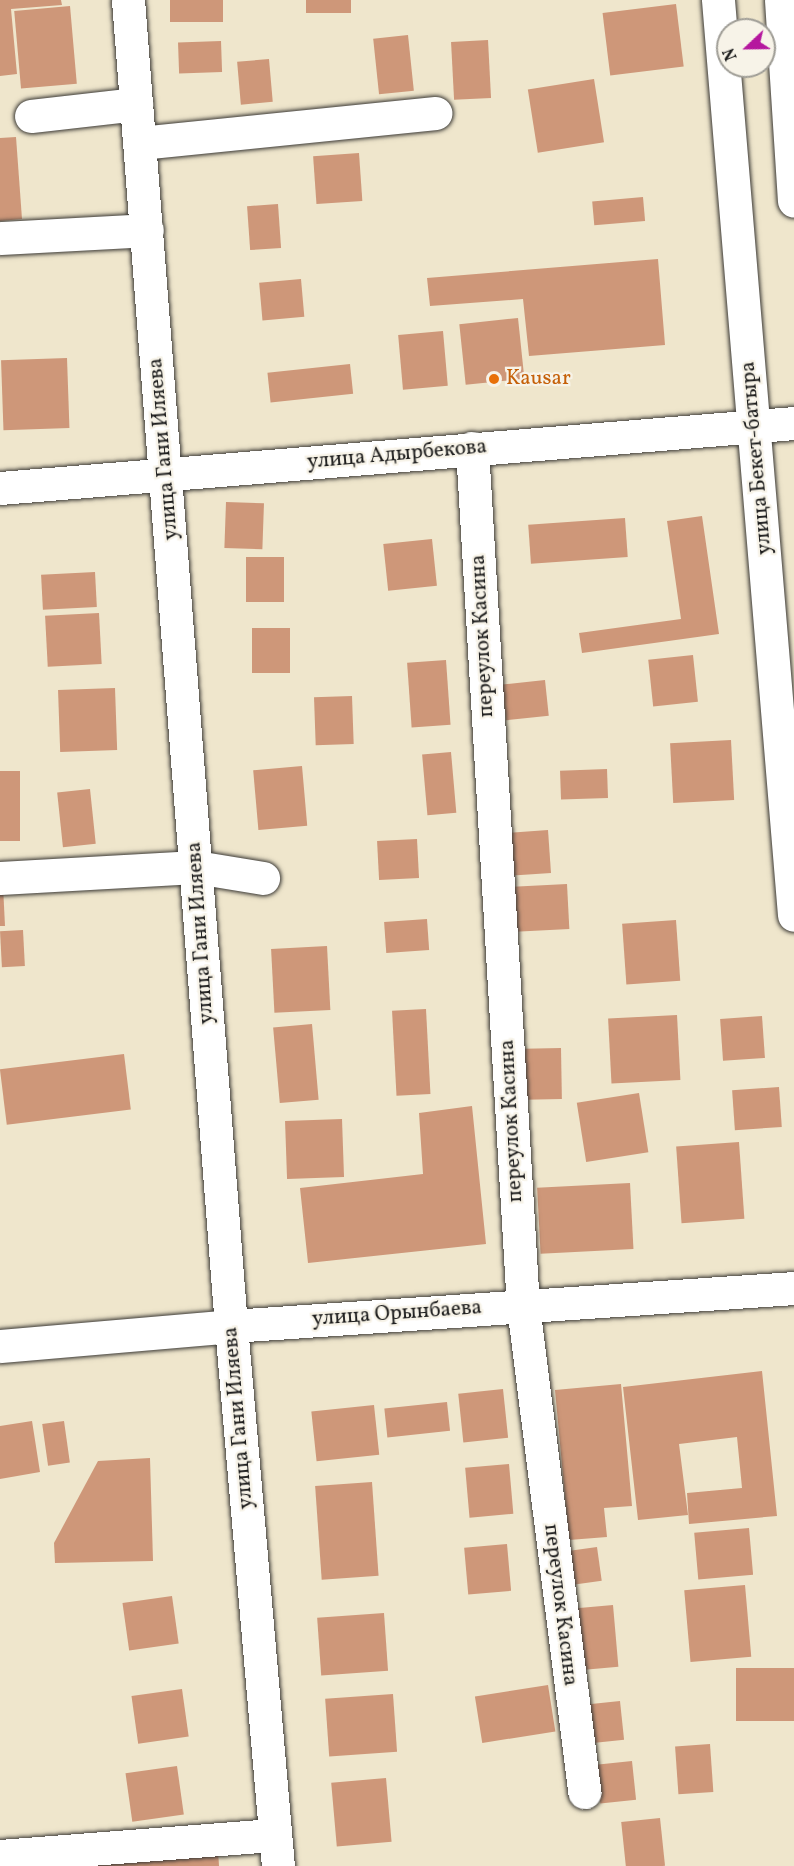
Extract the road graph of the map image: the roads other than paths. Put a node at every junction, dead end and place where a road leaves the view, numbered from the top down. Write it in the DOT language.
graph roads {
  1 [pos="128,0"];
  2 [pos="718,0"];
  3 [pos="781,0"];
  4 [pos="136,104"];
  5 [pos="435,113"];
  6 [pos="31,116"];
  7 [pos="140,143"];
  8 [pos="794,201"];
  9 [pos="147,230"];
  10 [pos="0,238"];
  11 [pos="794,423"];
  12 [pos="754,426"];
  13 [pos="472,448"];
  14 [pos="167,476"];
  15 [pos="0,488"];
  16 [pos="196,867"];
  17 [pos="0,878"];
  18 [pos="263,878"];
  19 [pos="794,915"];
  20 [pos="794,1288"];
  21 [pos="524,1306"];
  22 [pos="231,1326"];
  23 [pos="0,1346"];
  24 [pos="584,1792"];
  25 [pos="277,1851"];
  26 [pos="0,1856"];
  1 -- 4 [label="street, улица Гани Иляева"];
  2 -- 12 [label="street, улица Бекет-батыра"];
  3 -- 8 [label="street"];
  4 -- 6 [label="street"];
  4 -- 7 [label="street, улица Гани Иляева"];
  5 -- 7 [label="street"];
  7 -- 9 [label="street, улица Гани Иляева"];
  9 -- 10 [label="street"];
  9 -- 14 [label="street, улица Гани Иляева"];
  11 -- 12 [label="street, улица Адырбекова"];
  12 -- 13 [label="street, улица Адырбекова"];
  12 -- 19 [label="street, улица Бекет-батыра"];
  13 -- 14 [label="street, улица Адырбекова"];
  13 -- 21 [label="street, переулок Касина"];
  14 -- 15 [label="street, улица Адырбекова"];
  14 -- 16 [label="street, улица Гани Иляева"];
  16 -- 17 [label="street"];
  16 -- 18 [label="street"];
  16 -- 22 [label="street, улица Гани Иляева"];
  20 -- 21 [label="street, улица Орынбаева"];
  21 -- 22 [label="street, улица Орынбаева"];
  21 -- 24 [label="street, переулок Касина"];
  22 -- 23 [label="street, улица Орынбаева"];
  22 -- 25 [label="street, улица Гани Иляева"];
  25 -- 26 [label="street"];
}
